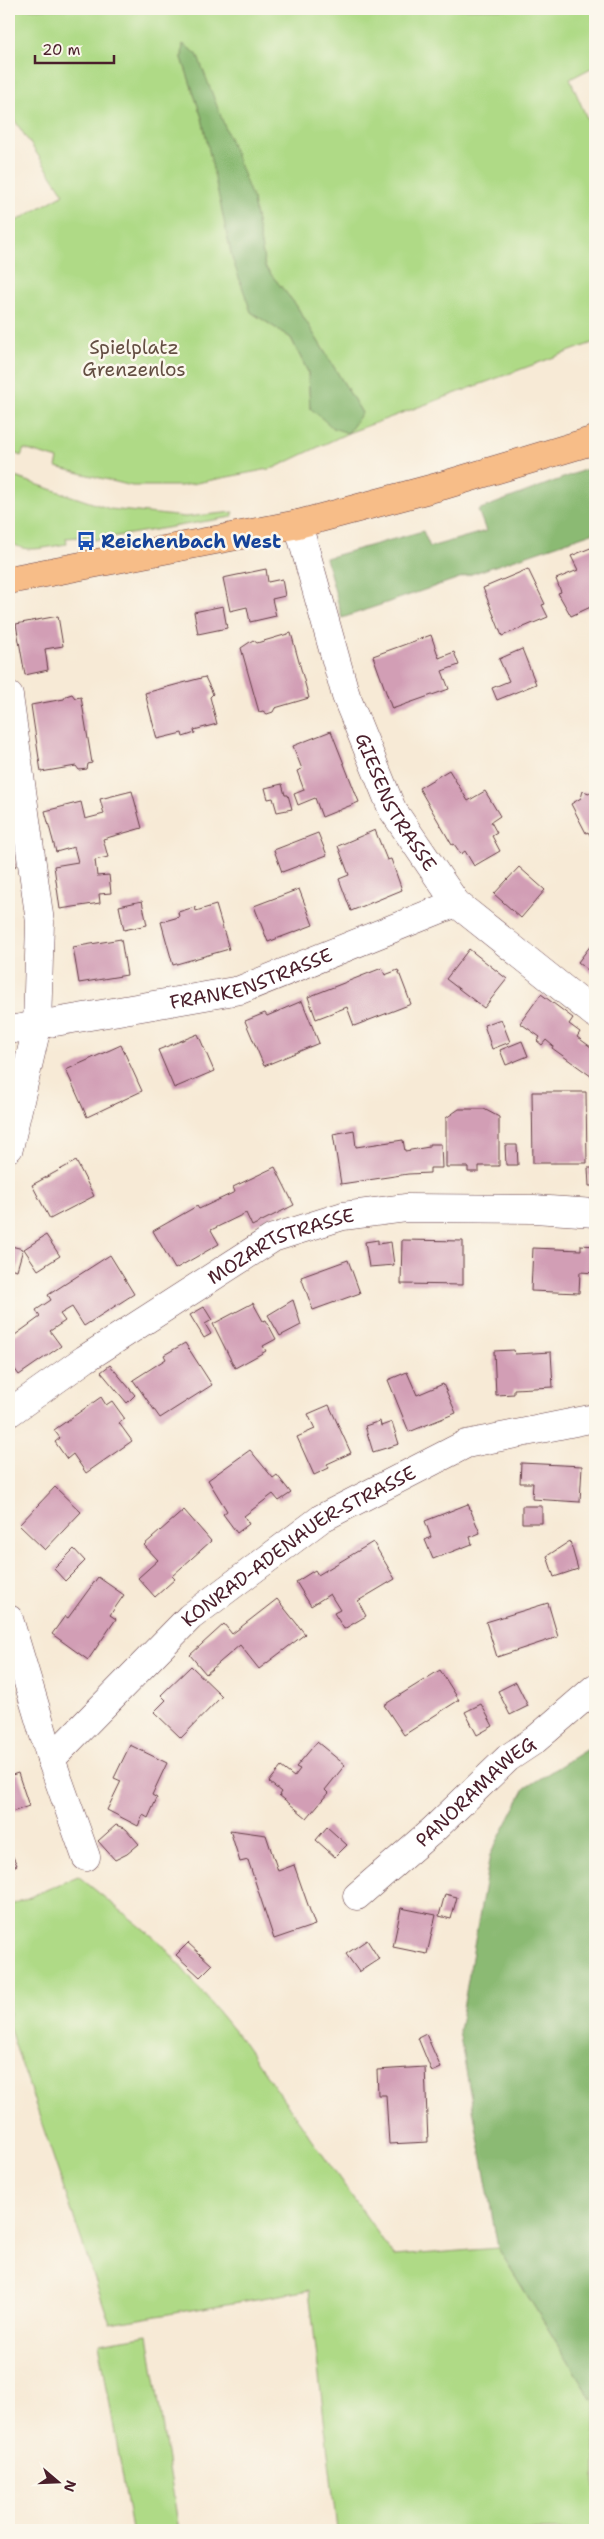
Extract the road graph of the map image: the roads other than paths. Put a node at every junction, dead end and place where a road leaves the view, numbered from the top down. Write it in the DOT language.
graph roads {
  1 [pos="595,440"];
  2 [pos="298,524"];
  3 [pos="9,580"];
  4 [pos="9,696"];
  5 [pos="456,903"];
  6 [pos="595,1014"];
  7 [pos="37,1026"];
  8 [pos="9,1030"];
  9 [pos="9,1148"];
  10 [pos="595,1213"];
  11 [pos="9,1413"];
  12 [pos="595,1418"];
  13 [pos="9,1619"];
  14 [pos="595,1688"];
  15 [pos="52,1759"];
  16 [pos="86,1857"];
  17 [pos="357,1896"];
  1 -- 2 [label="main road"];
  2 -- 3 [label="main road"];
  2 -- 5 [label="street, GIESENSTRASSE"];
  4 -- 7 [label="street"];
  5 -- 6 [label="street, GIESENSTRASSE"];
  5 -- 7 [label="street, FRANKENSTRASSE"];
  7 -- 8 [label="street, FRANKENSTRASSE"];
  7 -- 9 [label="street"];
  10 -- 11 [label="street, MOZARTSTRASSE"];
  12 -- 15 [label="street, KONRAD-ADENAUER-STRASSE"];
  13 -- 15 [label="street"];
  14 -- 17 [label="street, PANORAMAWEG"];
  15 -- 16 [label="street"];
}
